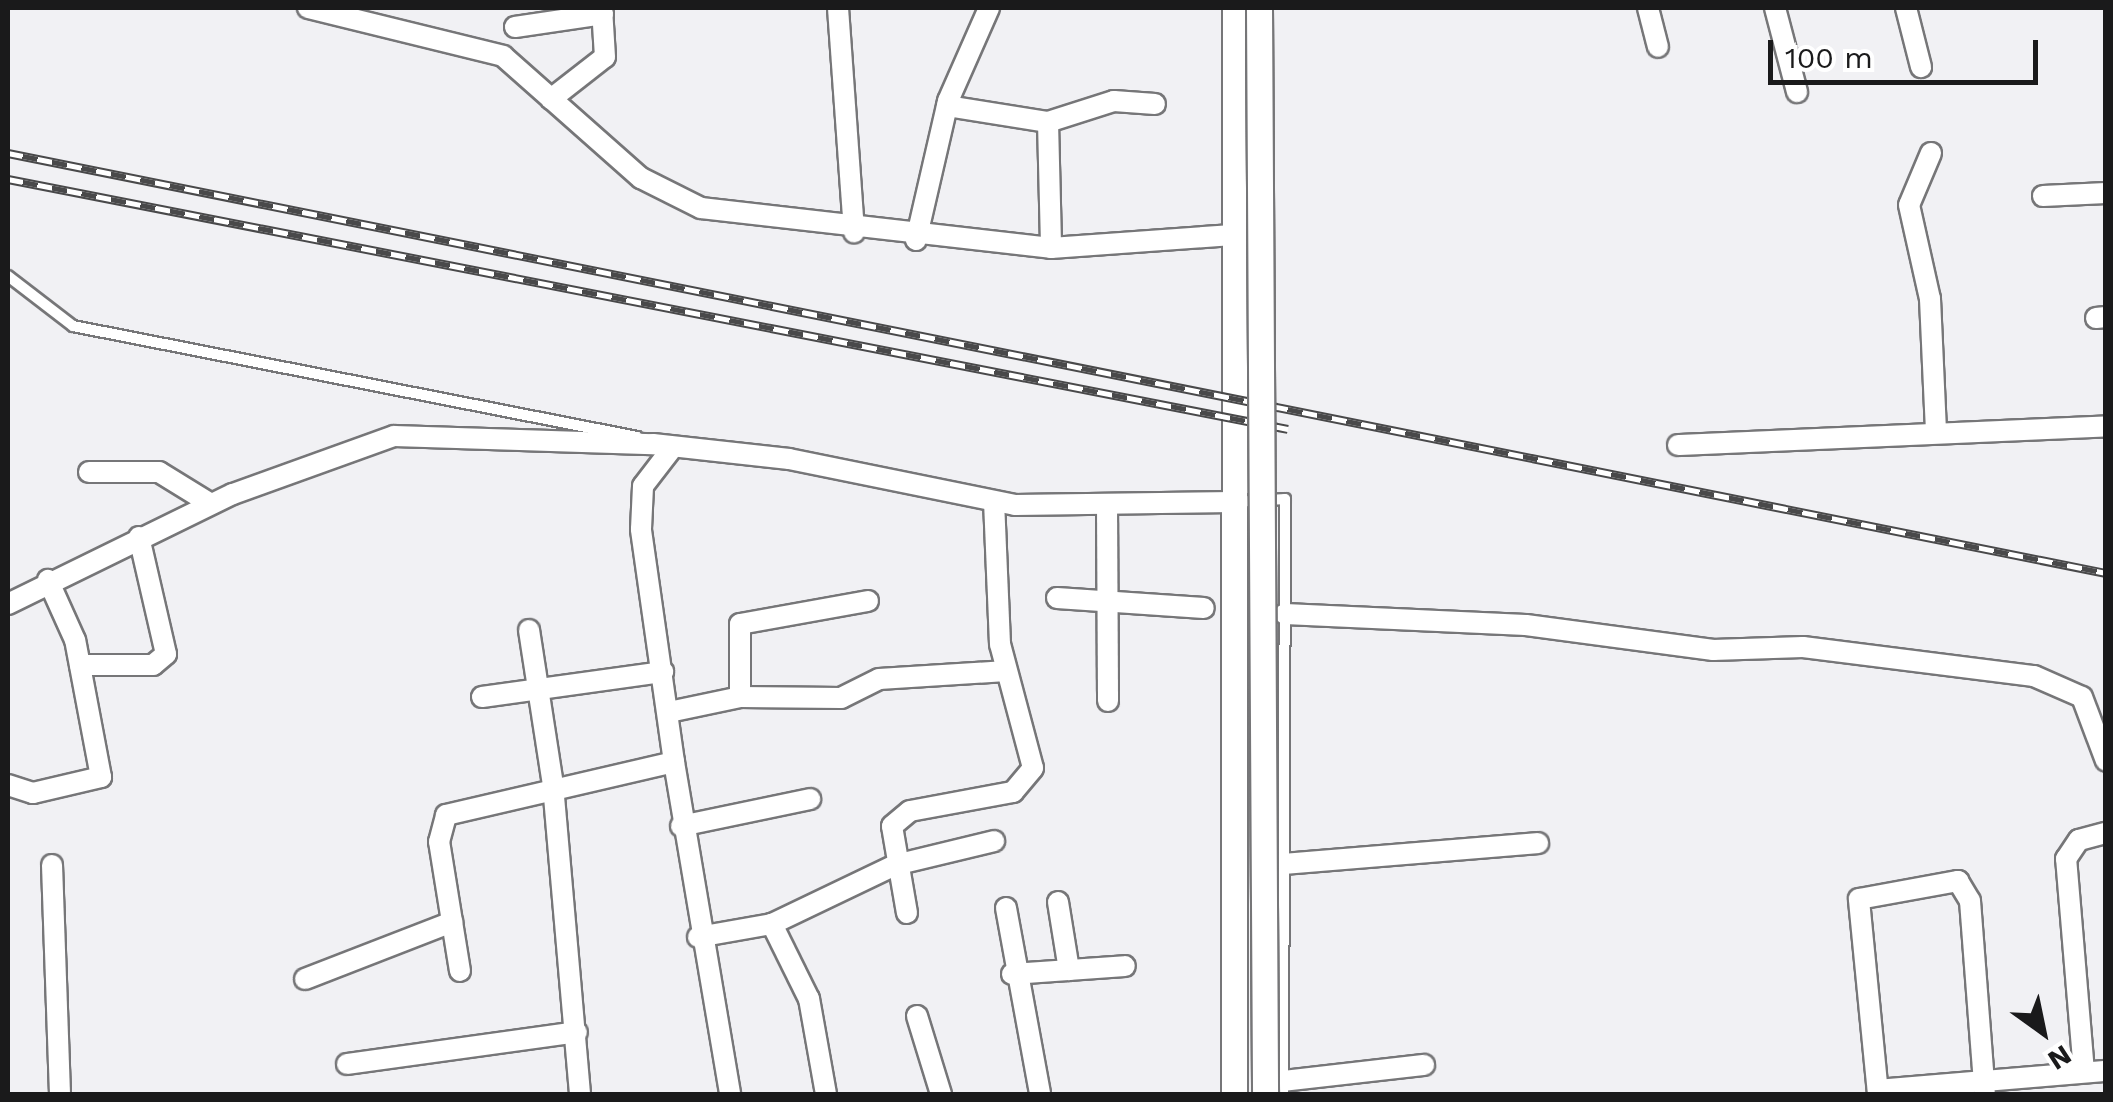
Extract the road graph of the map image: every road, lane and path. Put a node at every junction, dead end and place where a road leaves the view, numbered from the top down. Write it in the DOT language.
graph roads {
  1 [pos="308,8"];
  2 [pos="838,8"];
  3 [pos="989,8"];
  4 [pos="1236,8"];
  5 [pos="1259,8"];
  6 [pos="1648,8"];
  7 [pos="1775,8"];
  8 [pos="1906,8"];
  9 [pos="602,11"];
  10 [pos="407,18"];
  11 [pos="515,27"];
  12 [pos="1658,48"];
  13 [pos="1921,66"];
  14 [pos="1798,92"];
  15 [pos="551,98"];
  16 [pos="1154,104"];
  17 [pos="947,106"];
  18 [pos="1048,122"];
  19 [pos="1931,153"];
  20 [pos="2106,194"];
  21 [pos="2042,196"];
  22 [pos="854,232"];
  23 [pos="1233,235"];
  24 [pos="916,240"];
  25 [pos="1051,248"];
  26 [pos="8,276"];
  27 [pos="2106,426"];
  28 [pos="1936,433"];
  29 [pos="1678,445"];
  30 [pos="668,446"];
  31 [pos="89,472"];
  32 [pos="1233,502"];
  33 [pos="994,503"];
  34 [pos="211,504"];
  35 [pos="1107,504"];
  36 [pos="139,538"];
  37 [pos="48,580"];
  38 [pos="1057,598"];
  39 [pos="868,601"];
  40 [pos="8,604"];
  41 [pos="1107,604"];
  42 [pos="1204,608"];
  43 [pos="1285,614"];
  44 [pos="528,630"];
  45 [pos="80,665"];
  46 [pos="662,672"];
  47 [pos="1006,672"];
  48 [pos="537,690"];
  49 [pos="482,697"];
  50 [pos="740,698"];
  51 [pos="1108,700"];
  52 [pos="669,712"];
  53 [pos="2106,761"];
  54 [pos="674,762"];
  55 [pos="8,785"];
  56 [pos="553,786"];
  57 [pos="810,799"];
  58 [pos="681,826"];
  59 [pos="2106,832"];
  60 [pos="994,841"];
  61 [pos="1538,844"];
  62 [pos="52,864"];
  63 [pos="1284,864"];
  64 [pos="895,865"];
  65 [pos="1058,902"];
  66 [pos="1006,908"];
  67 [pos="908,913"];
  68 [pos="452,922"];
  69 [pos="772,924"];
  70 [pos="698,937"];
  71 [pos="1125,966"];
  72 [pos="460,970"];
  73 [pos="1068,970"];
  74 [pos="1012,974"];
  75 [pos="305,979"];
  76 [pos="917,1016"];
  77 [pos="577,1032"];
  78 [pos="347,1064"];
  79 [pos="1424,1065"];
  80 [pos="2095,1072"];
  81 [pos="1985,1088"];
  82 [pos="1277,1090"];
  83 [pos="1878,1092"];
  84 [pos="60,1094"];
  85 [pos="580,1094"];
  86 [pos="730,1094"];
  87 [pos="826,1094"];
  88 [pos="940,1094"];
  89 [pos="1040,1094"];
  90 [pos="1234,1094"];
  1 -- 10 [label="street"];
  2 -- 22 [label="street"];
  3 -- 17 [label="street"];
  4 -- 23 [label="street"];
  5 -- 82 [label="street, bridge"];
  6 -- 12 [label="street"];
  7 -- 14 [label="street"];
  8 -- 13 [label="street"];
  9 -- 11 [label="street"];
  9 -- 15 [label="street"];
  10 -- 15 [label="street"];
  15 -- 22 [label="street"];
  16 -- 18 [label="street"];
  17 -- 18 [label="street"];
  17 -- 24 [label="street"];
  18 -- 25 [label="street"];
  19 -- 28 [label="street"];
  20 -- 21 [label="street"];
  22 -- 24 [label="street"];
  23 -- 25 [label="street"];
  23 -- 32 [label="street"];
  24 -- 25 [label="street"];
  26 -- 30 [label="lane"];
  27 -- 28 [label="street"];
  28 -- 29 [label="street"];
  30 -- 33 [label="street"];
  30 -- 34 [label="street"];
  30 -- 46 [label="street"];
  31 -- 34 [label="street"];
  32 -- 35 [label="street"];
  32 -- 43 [label="lane"];
  32 -- 90 [label="street"];
  33 -- 35 [label="street"];
  33 -- 47 [label="street"];
  34 -- 36 [label="street"];
  35 -- 41 [label="street"];
  36 -- 37 [label="street"];
  36 -- 45 [label="street"];
  37 -- 40 [label="street"];
  37 -- 45 [label="street"];
  38 -- 41 [label="street"];
  39 -- 50 [label="street"];
  41 -- 42 [label="street"];
  41 -- 51 [label="street"];
  43 -- 53 [label="street"];
  43 -- 63 [label="lane"];
  44 -- 48 [label="street"];
  45 -- 55 [label="street"];
  46 -- 48 [label="street"];
  46 -- 52 [label="street"];
  47 -- 50 [label="street"];
  47 -- 64 [label="street"];
  48 -- 49 [label="street"];
  48 -- 56 [label="street"];
  50 -- 52 [label="street"];
  52 -- 54 [label="street"];
  54 -- 56 [label="street"];
  54 -- 58 [label="street"];
  56 -- 68 [label="street"];
  56 -- 77 [label="street"];
  57 -- 58 [label="street"];
  58 -- 70 [label="street"];
  59 -- 80 [label="street"];
  60 -- 64 [label="street"];
  61 -- 63 [label="street"];
  62 -- 84 [label="street"];
  63 -- 82 [label="lane"];
  64 -- 67 [label="street"];
  64 -- 69 [label="street"];
  65 -- 73 [label="street"];
  66 -- 74 [label="street"];
  68 -- 72 [label="street"];
  68 -- 75 [label="street"];
  69 -- 70 [label="street"];
  69 -- 87 [label="street"];
  70 -- 86 [label="street"];
  71 -- 73 [label="street"];
  73 -- 74 [label="street"];
  74 -- 89 [label="street"];
  76 -- 88 [label="street"];
  77 -- 78 [label="street"];
  77 -- 85 [label="street"];
  79 -- 82 [label="street"];
  80 -- 81 [label="street"];
  81 -- 83 [label="street"];
  81 -- 83 [label="street"];
}
